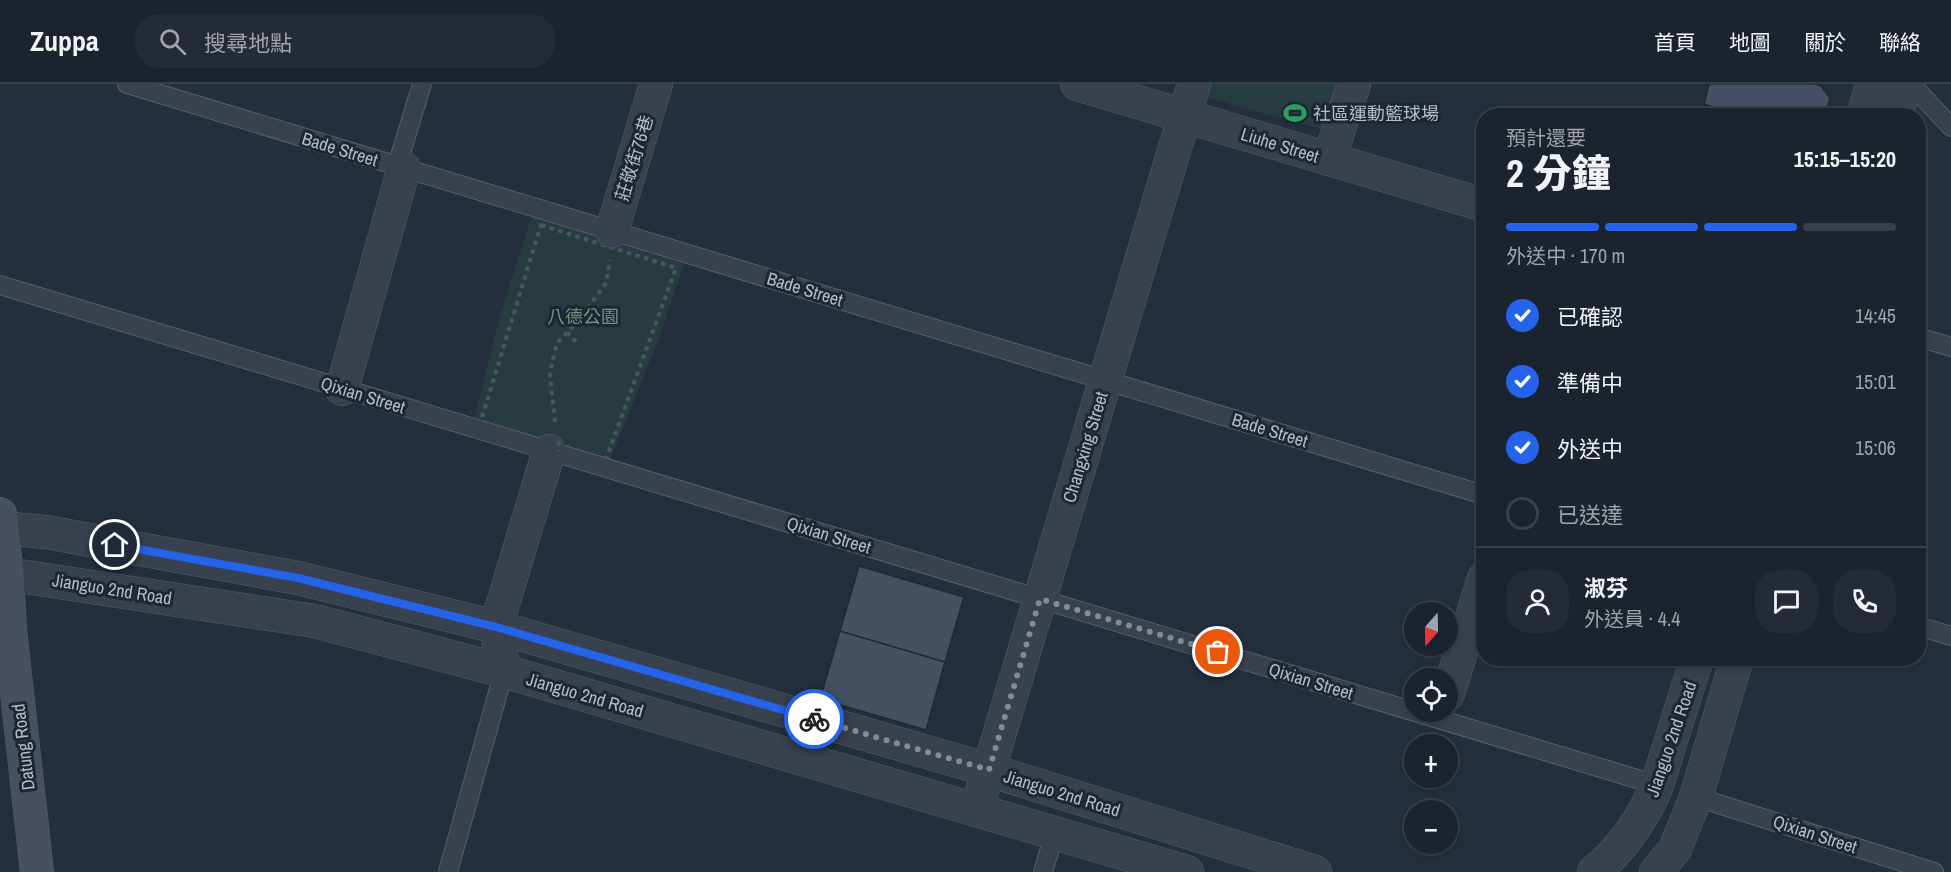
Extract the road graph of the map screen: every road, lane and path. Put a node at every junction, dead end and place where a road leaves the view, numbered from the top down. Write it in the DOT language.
graph roads {
  1 [pos="127,84"];
  2 [pos="422,84"];
  3 [pos="656,84"];
  4 [pos="1077,84"];
  5 [pos="1194,84"];
  6 [pos="1354,84"];
  7 [pos="1872,84"];
  8 [pos="1905,84"];
  9 [pos="1911,84"];
  10 [pos="1865,108"];
  11 [pos="1898,108"];
  12 [pos="1184,116"];
  13 [pos="1951,127"];
  14 [pos="1329,159"];
  15 [pos="401,167"];
  16 [pos="1476,204"];
  17 [pos="610,236"];
  18 [pos="0,285"];
  19 [pos="567,332"];
  20 [pos="1926,339"];
  21 [pos="576,342"];
  22 [pos="1951,347"];
  23 [pos="1105,380"];
  24 [pos="342,389"];
  25 [pos="556,442"];
  26 [pos="1476,493"];
  27 [pos="1,524"];
  28 [pos="4,574"];
  29 [pos="1040,599"];
  30 [pos="1476,603"];
  31 [pos="496,627"];
  32 [pos="1926,628"];
  33 [pos="1951,636"];
  34 [pos="1694,666"];
  35 [pos="1735,666"];
  36 [pos="1456,668"];
  37 [pos="504,671"];
  38 [pos="1404,697"];
  39 [pos="1458,713"];
  40 [pos="989,770"];
  41 [pos="1657,785"];
  42 [pos="1696,797"];
  43 [pos="977,810"];
  44 [pos="1055,832"];
  45 [pos="37,872"];
  46 [pos="448,872"];
  47 [pos="1043,872"];
  48 [pos="1187,872"];
  49 [pos="1315,872"];
  50 [pos="1594,872"];
  51 [pos="1656,872"];
  52 [pos="1934,872"];
  1 -- 15 [label="lane, Bade Street"];
  2 -- 15 [label="lane"];
  3 -- 17 [label="street, 莊敬街76巷"];
  4 -- 12 [label="street, Liuhe Street"];
  5 -- 12 [label="street, Changxing Street"];
  6 -- 14 [label="street"];
  7 -- 10 [label="street"];
  8 -- 11 [label="street"];
  9 -- 13 [label="lane"];
  12 -- 14 [label="street, Liuhe Street"];
  12 -- 23 [label="street, Changxing Street"];
  14 -- 16 [label="street, Liuhe Street"];
  15 -- 17 [label="lane, Bade Street"];
  15 -- 24 [label="street"];
  17 -- 17 [label="path"];
  17 -- 19 [label="path"];
  17 -- 23 [label="lane, Bade Street"];
  18 -- 24 [label="lane, Qixian Street"];
  19 -- 21 [label="path"];
  19 -- 25 [label="path"];
  20 -- 22 [label="lane"];
  23 -- 26 [label="lane, Bade Street"];
  23 -- 29 [label="street, Changxing Street"];
  24 -- 25 [label="lane, Qixian Street"];
  25 -- 29 [label="lane, Qixian Street"];
  25 -- 31 [label="street"];
  27 -- 28 [label="main road, Datung Road"];
  27 -- 31 [label="street, Jianguo 2nd Road"];
  28 -- 37 [label="street, Jianguo 2nd Road"];
  28 -- 45 [label="main road, Datung Road"];
  29 -- 38 [label="lane, Qixian Street"];
  29 -- 40 [label="street, Changxing Street"];
  30 -- 36 [label="street"];
  31 -- 37 [label="street"];
  31 -- 40 [label="street, Jianguo 2nd Road"];
  32 -- 33 [label="lane"];
  34 -- 41 [label="street, Jianguo 2nd Road"];
  35 -- 42 [label="street"];
  37 -- 43 [label="street, Jianguo 2nd Road"];
  37 -- 46 [label="lane"];
  39 -- 41 [label="lane, Qixian Street"];
  40 -- 43 [label="street, Changxing Street"];
  40 -- 49 [label="street, Jianguo 2nd Road"];
  41 -- 50 [label="street, Jianguo 2nd Road"];
  42 -- 51 [label="street"];
  42 -- 52 [label="lane, Qixian Street"];
  43 -- 44 [label="street, Jianguo 2nd Road"];
  44 -- 47 [label="lane"];
  44 -- 48 [label="street, Jianguo 2nd Road"];
}
